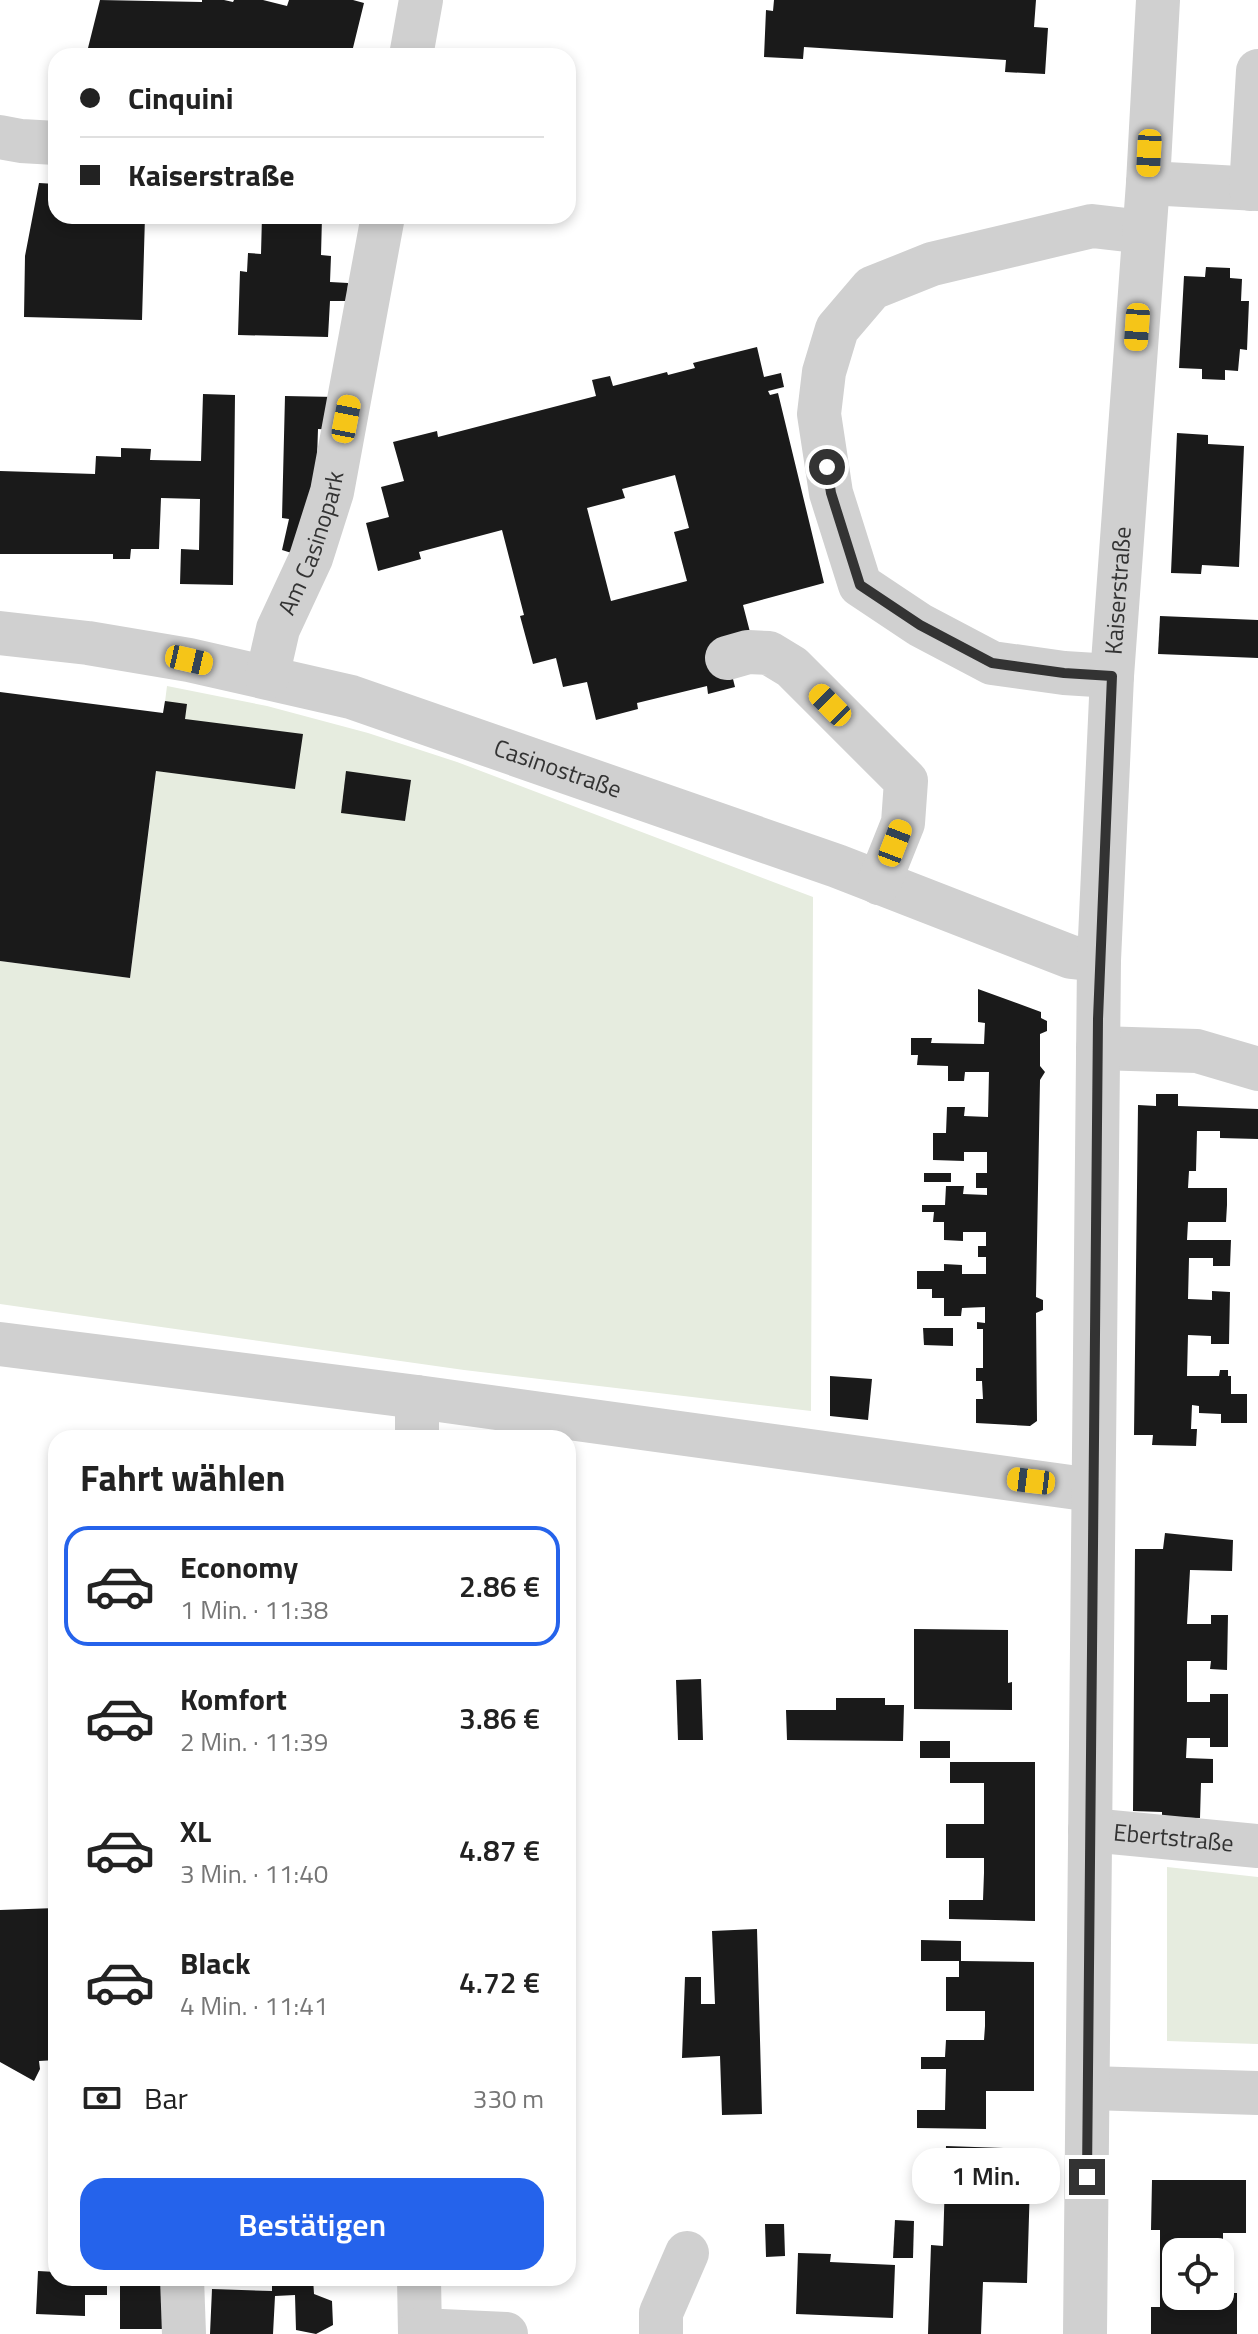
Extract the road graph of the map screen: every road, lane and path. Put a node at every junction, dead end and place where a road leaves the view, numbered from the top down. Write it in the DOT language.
graph roads {
  1 [pos="421,0"];
  2 [pos="1158,0"];
  3 [pos="412,48"];
  4 [pos="1258,71"];
  5 [pos="0,137"];
  6 [pos="48,143"];
  7 [pos="1148,183"];
  8 [pos="1254,189"];
  9 [pos="382,224"];
  10 [pos="1144,232"];
  11 [pos="0,633"];
  12 [pos="727,658"];
  13 [pos="1112,676"];
  14 [pos="267,677"];
  15 [pos="879,883"];
  16 [pos="1099,960"];
  17 [pos="1098,1048"];
  18 [pos="1258,1069"];
  19 [pos="0,1344"];
  20 [pos="417,1417"];
  21 [pos="537,1430"];
  22 [pos="576,1434"];
  23 [pos="1092,1490"];
  24 [pos="1090,1830"];
  25 [pos="1258,1846"];
  26 [pos="1089,2088"];
  27 [pos="1258,2093"];
  28 [pos="687,2253"];
  29 [pos="182,2286"];
  30 [pos="419,2286"];
  31 [pos="420,2332"];
  32 [pos="184,2334"];
  33 [pos="506,2334"];
  34 [pos="661,2334"];
  35 [pos="1085,2334"];
  1 -- 3 [label="street"];
  2 -- 7 [label="street, Kaiserstraße"];
  4 -- 8 [label="street"];
  5 -- 6 [label="street"];
  7 -- 8 [label="street"];
  7 -- 10 [label="street, Kaiserstraße"];
  9 -- 14 [label="street, Am Casinopark"];
  10 -- 13 [label="street, Kaiserstraße"];
  10 -- 13 [label="street"];
  11 -- 14 [label="street, Casinostraße"];
  12 -- 15 [label="street"];
  13 -- 16 [label="street, Kaiserstraße"];
  14 -- 15 [label="street, Casinostraße"];
  15 -- 16 [label="street, Casinostraße"];
  16 -- 17 [label="street, Kaiserstraße"];
  17 -- 18 [label="street"];
  17 -- 23 [label="street, Kaiserstraße"];
  19 -- 20 [label="street"];
  20 -- 21 [label="street"];
  22 -- 23 [label="street"];
  23 -- 24 [label="street, Kaiserstraße"];
  24 -- 25 [label="street, Ebertstraße"];
  24 -- 26 [label="street, Kaiserstraße"];
  26 -- 27 [label="street"];
  26 -- 35 [label="street, Kaiserstraße"];
  28 -- 34 [label="street"];
  29 -- 32 [label="street"];
  30 -- 31 [label="street"];
  31 -- 33 [label="street"];
}
